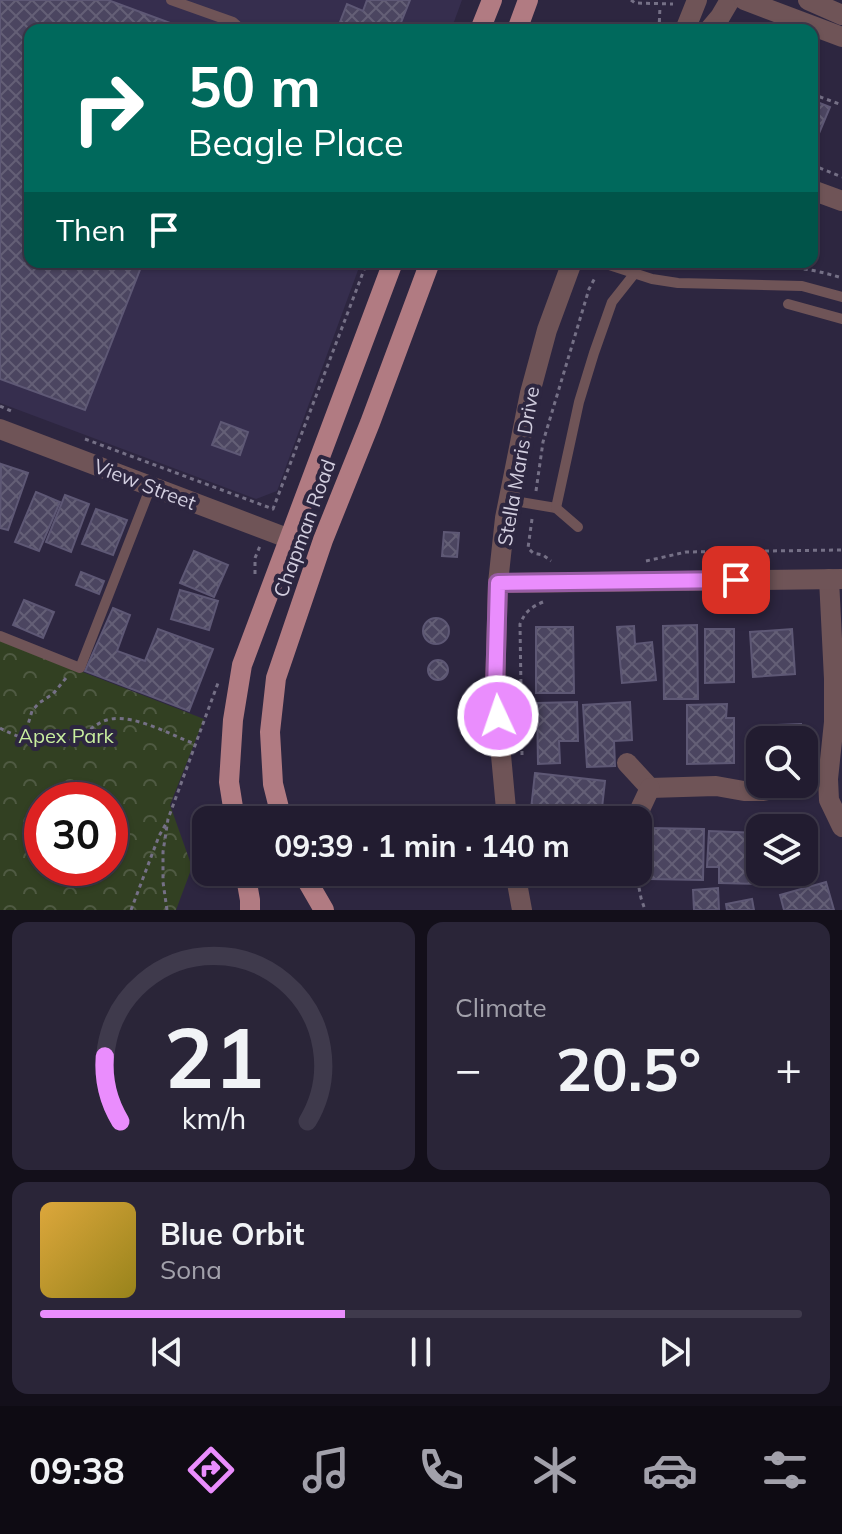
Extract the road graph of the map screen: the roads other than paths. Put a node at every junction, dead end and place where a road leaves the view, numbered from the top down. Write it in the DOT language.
graph roads {
  1 [pos="171,0"];
  2 [pos="492,0"];
  3 [pos="528,0"];
  4 [pos="730,0"];
  5 [pos="744,0"];
  6 [pos="808,0"];
  7 [pos="688,2"];
  8 [pos="842,15"];
  9 [pos="235,24"];
  10 [pos="482,24"];
  11 [pos="519,24"];
  12 [pos="686,24"];
  13 [pos="714,24"];
  14 [pos="808,24"];
  15 [pos="818,28"];
  16 [pos="842,37"];
  17 [pos="818,192"];
  18 [pos="842,201"];
  19 [pos="391,268"];
  20 [pos="428,268"];
  21 [pos="570,268"];
  22 [pos="619,268"];
  23 [pos="635,273"];
  24 [pos="842,297"];
  25 [pos="788,304"];
  26 [pos="842,319"];
  27 [pos="0,429"];
  28 [pos="151,486"];
  29 [pos="508,500"];
  30 [pos="556,508"];
  31 [pos="578,527"];
  32 [pos="290,539"];
  33 [pos="836,579"];
  34 [pos="498,583"];
  35 [pos="0,636"];
  36 [pos="627,763"];
  37 [pos="828,779"];
  38 [pos="818,781"];
  39 [pos="650,788"];
  40 [pos="746,791"];
  41 [pos="233,806"];
  42 [pos="278,806"];
  43 [pos="506,806"];
  44 [pos="642,806"];
  45 [pos="842,827"];
  46 [pos="240,886"];
  47 [pos="246,886"];
  48 [pos="310,886"];
  49 [pos="518,886"];
  50 [pos="236,910"];
  51 [pos="250,910"];
  52 [pos="324,910"];
  53 [pos="522,910"];
  1 -- 9 [label="lane"];
  2 -- 10 [label="main road"];
  3 -- 11 [label="main road"];
  4 -- 13 [label="street"];
  5 -- 14 [label="street"];
  6 -- 8 [label="street"];
  7 -- 12 [label="street"];
  15 -- 16 [label="street"];
  17 -- 18 [label="street"];
  19 -- 32 [label="main road, Chapman Road"];
  20 -- 42 [label="main road, Chapman Road"];
  21 -- 29 [label="street, Stella Maris Drive"];
  22 -- 23 [label="lane"];
  23 -- 24 [label="lane"];
  23 -- 30 [label="lane"];
  25 -- 26 [label="lane"];
  27 -- 28 [label="street, View Street"];
  28 -- 32 [label="street, View Street"];
  28 -- 35 [label="lane"];
  29 -- 30 [label="lane"];
  29 -- 34 [label="street, Stella Maris Drive"];
  30 -- 31 [label="lane"];
  32 -- 41 [label="main road, Chapman Road"];
  33 -- 34 [label="street"];
  33 -- 37 [label="street"];
  34 -- 43 [label="street, Stella Maris Drive"];
  36 -- 39 [label="street"];
  37 -- 38 [label="street"];
  37 -- 45 [label="street"];
  39 -- 40 [label="street"];
  39 -- 44 [label="street"];
  46 -- 50 [label="main road"];
  47 -- 51 [label="main road"];
  48 -- 52 [label="main road"];
  49 -- 53 [label="street"];
}
